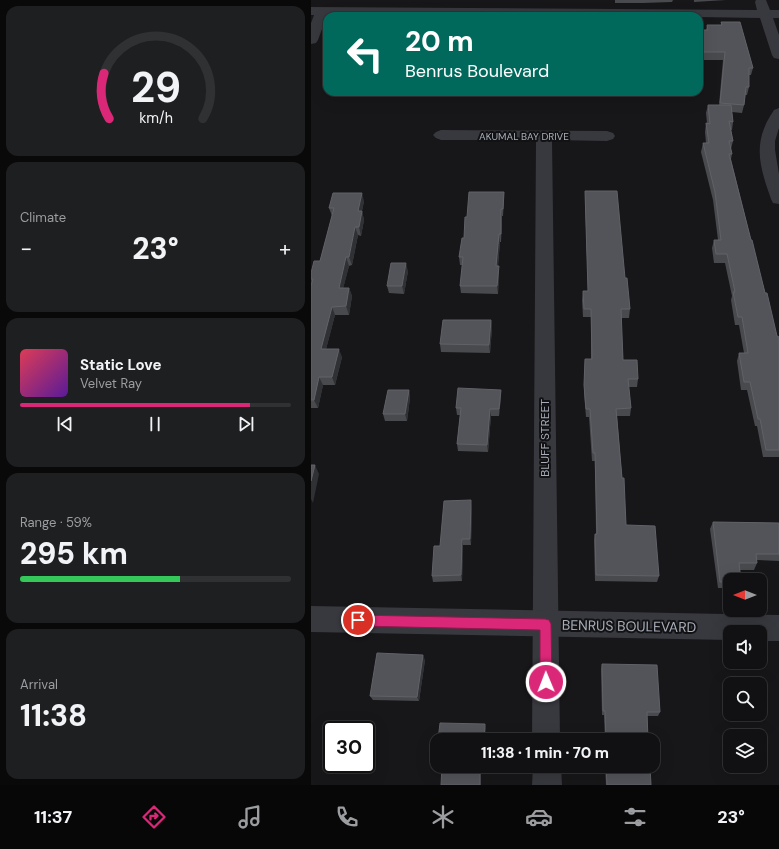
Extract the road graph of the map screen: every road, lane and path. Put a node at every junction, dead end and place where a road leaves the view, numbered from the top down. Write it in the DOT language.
graph roads {
  1 [pos="761,0"];
  2 [pos="415,6"];
  3 [pos="588,6"];
  4 [pos="316,11"];
  5 [pos="765,14"];
  6 [pos="779,14"];
  7 [pos="311,40"];
  8 [pos="779,55"];
  9 [pos="779,113"];
  10 [pos="441,135"];
  11 [pos="544,136"];
  12 [pos="607,136"];
  13 [pos="779,198"];
  14 [pos="311,619"];
  15 [pos="545,624"];
  16 [pos="779,628"];
  17 [pos="547,733"];
  18 [pos="547,773"];
  19 [pos="547,785"];
  1 -- 5 [label="street"];
  2 -- 3 [label="street"];
  2 -- 4 [label="street"];
  3 -- 5 [label="street"];
  4 -- 7 [label="street"];
  5 -- 6 [label="street"];
  5 -- 8 [label="street"];
  9 -- 13 [label="street"];
  10 -- 11 [label="street, AKUMAL BAY DRIVE"];
  11 -- 12 [label="street, AKUMAL BAY DRIVE"];
  11 -- 15 [label="street, BLUFF STREET"];
  14 -- 15 [label="street, BENRUS BOULEVARD"];
  15 -- 16 [label="street, BENRUS BOULEVARD"];
  15 -- 17 [label="street, BLUFF STREET"];
  18 -- 19 [label="street"];
}
